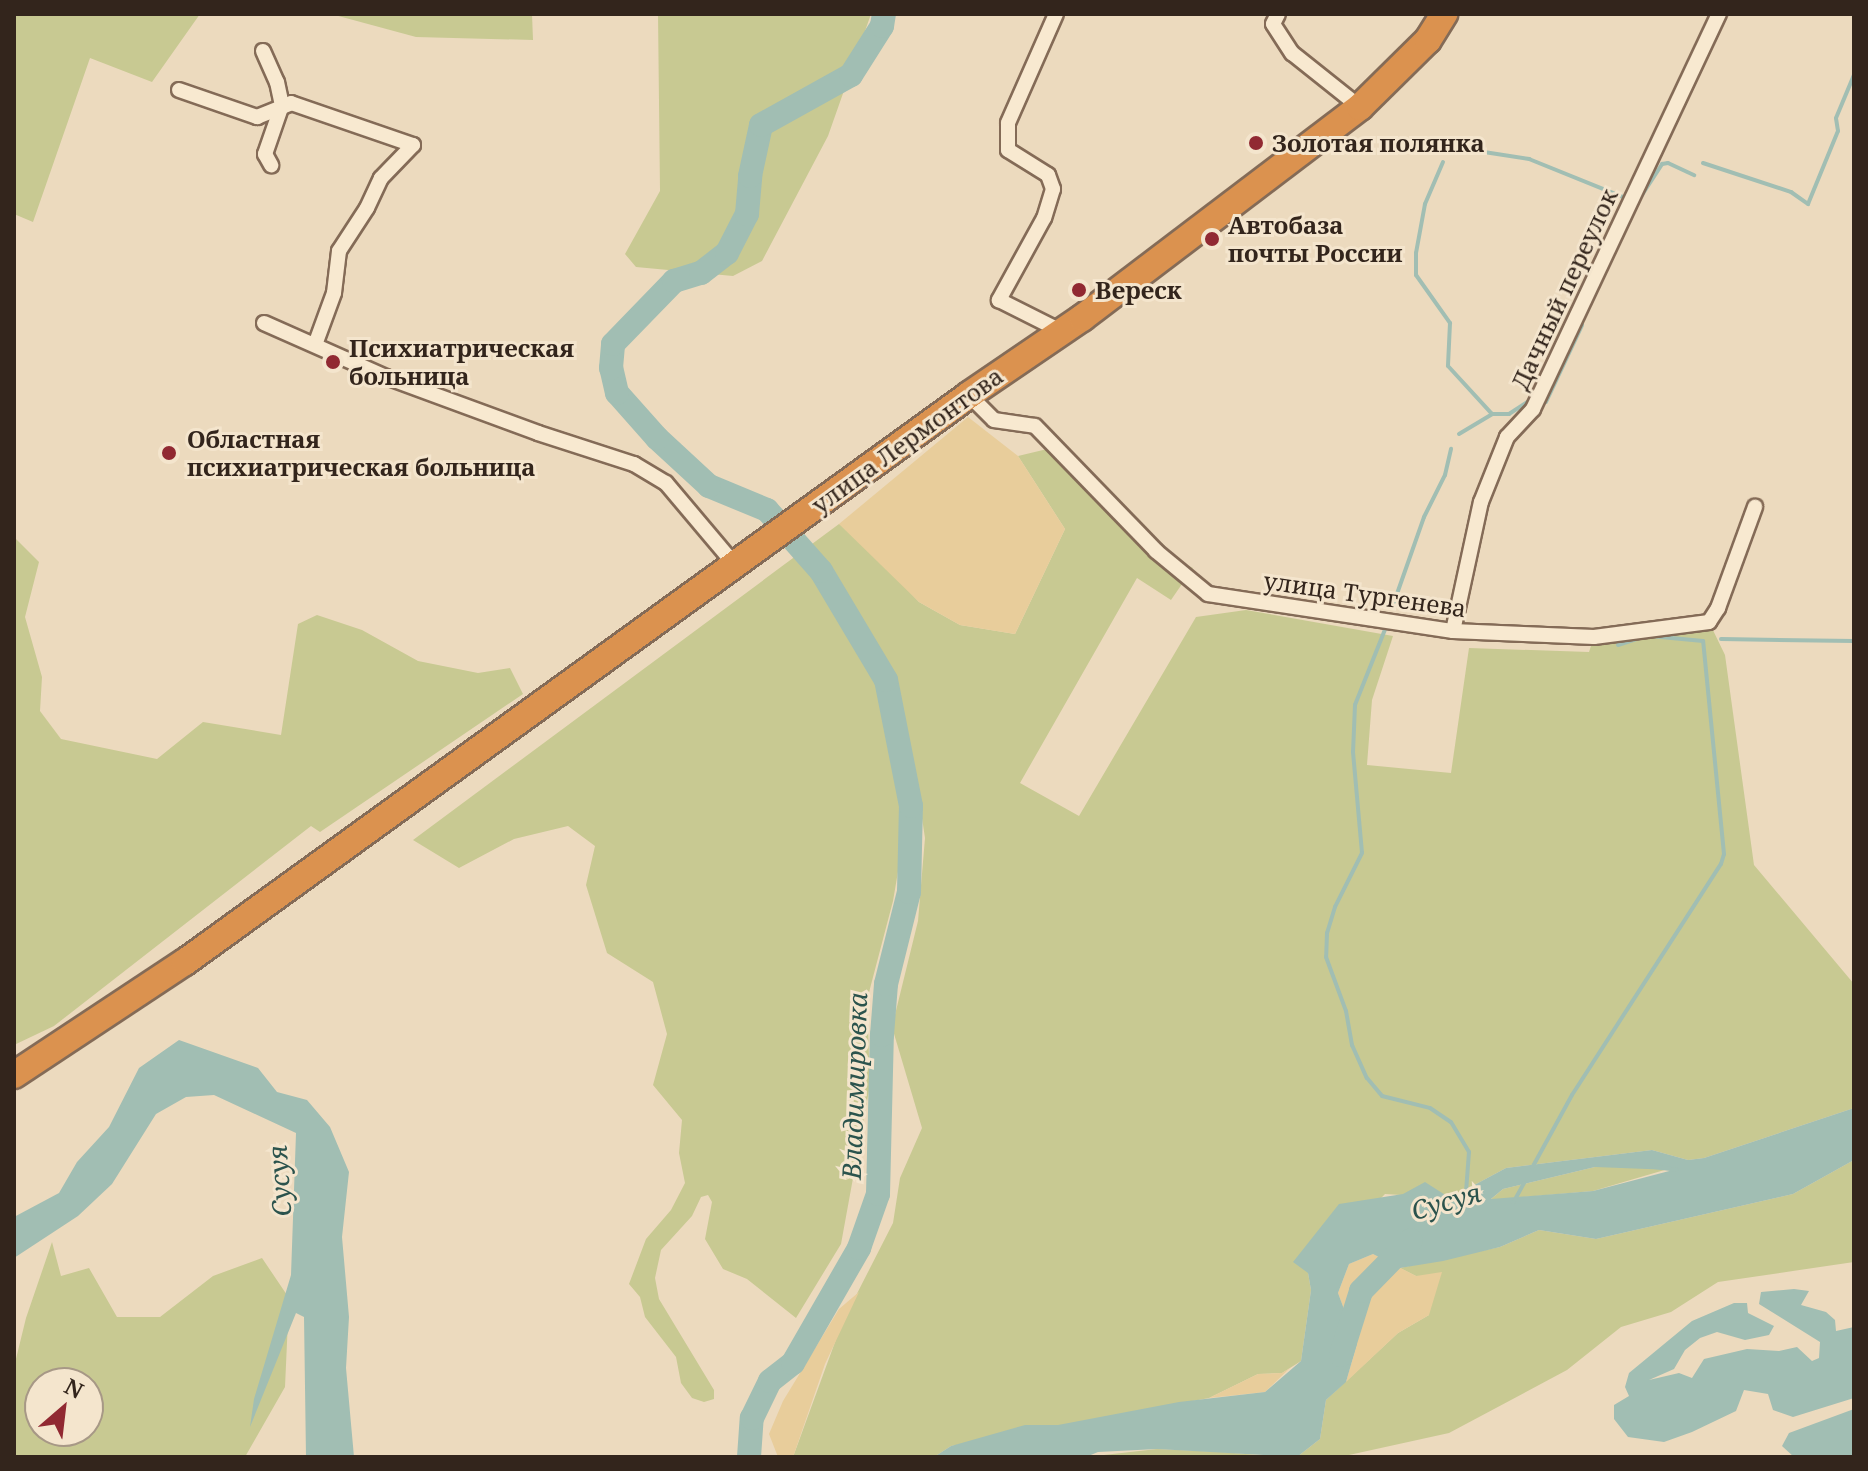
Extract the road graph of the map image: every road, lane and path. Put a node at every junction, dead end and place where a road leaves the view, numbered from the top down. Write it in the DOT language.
graph roads {
  1 [pos="1056,14"];
  2 [pos="1278,14"];
  3 [pos="1444,14"];
  4 [pos="1719,14"];
  5 [pos="263,51"];
  6 [pos="179,90"];
  7 [pos="282,105"];
  8 [pos="1360,107"];
  9 [pos="271,165"];
  10 [pos="264,323"];
  11 [pos="1061,331"];
  12 [pos="315,345"];
  13 [pos="969,395"];
  14 [pos="1755,507"];
  15 [pos="736,566"];
  16 [pos="1453,631"];
  17 [pos="14,1075"];
  1 -- 11 [label="street"];
  2 -- 8 [label="street"];
  3 -- 8 [label="highway, улица Лермонтова"];
  4 -- 16 [label="street, Дачный переулок"];
  5 -- 7 [label="street"];
  6 -- 7 [label="street"];
  7 -- 9 [label="street"];
  7 -- 12 [label="street"];
  8 -- 11 [label="highway, улица Лермонтова"];
  10 -- 12 [label="street"];
  11 -- 13 [label="highway, улица Лермонтова"];
  12 -- 15 [label="street"];
  13 -- 15 [label="highway, улица Лермонтова"];
  13 -- 16 [label="street, улица Тургенева"];
  14 -- 16 [label="street, улица Тургенева"];
  15 -- 17 [label="highway, улица Лермонтова"];
}
